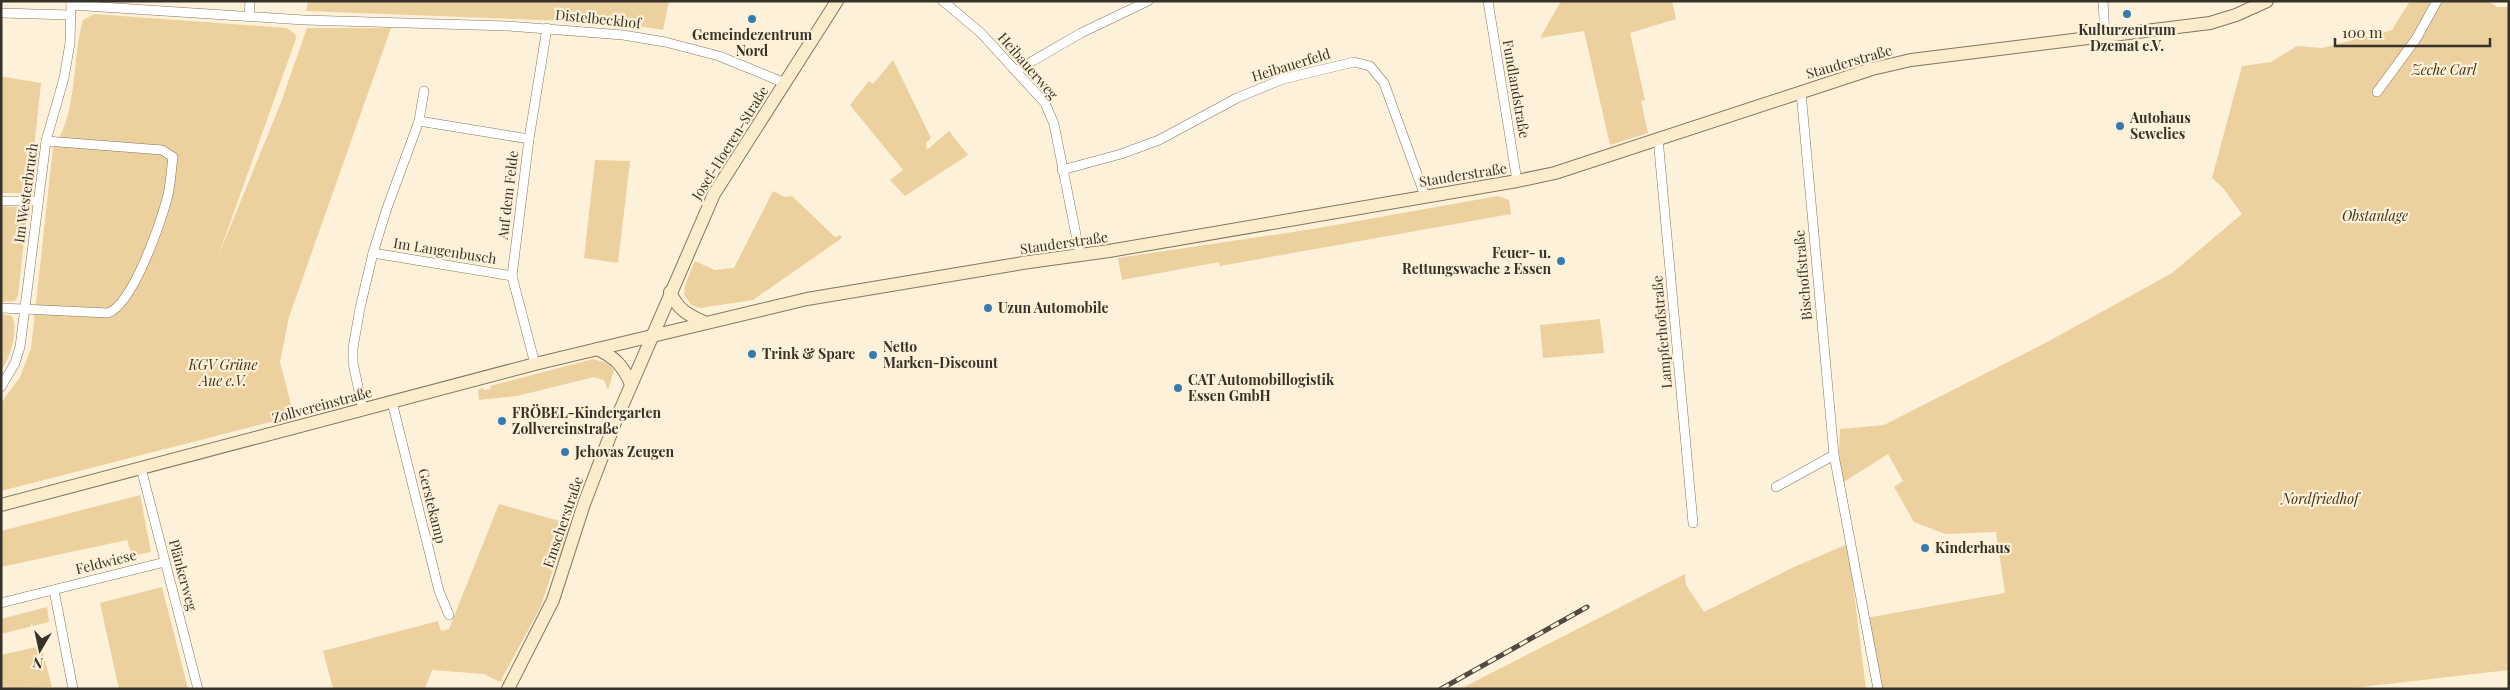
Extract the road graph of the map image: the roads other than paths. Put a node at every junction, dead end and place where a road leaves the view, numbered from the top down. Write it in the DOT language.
graph roads {
  1 [pos="250,1"];
  2 [pos="837,1"];
  3 [pos="943,1"];
  4 [pos="1148,1"];
  5 [pos="1488,1"];
  6 [pos="2103,1"];
  7 [pos="2267,1"];
  8 [pos="2436,1"];
  9 [pos="71,3"];
  10 [pos="1,13"];
  11 [pos="71,15"];
  12 [pos="249,16"];
  13 [pos="546,28"];
  14 [pos="2105,35"];
  15 [pos="1017,70"];
  16 [pos="785,83"];
  17 [pos="424,91"];
  18 [pos="1801,92"];
  19 [pos="2377,92"];
  20 [pos="419,121"];
  21 [pos="1658,138"];
  22 [pos="529,139"];
  23 [pos="46,141"];
  24 [pos="1062,170"];
  25 [pos="1517,181"];
  26 [pos="1425,196"];
  27 [pos="1,201"];
  28 [pos="38,201"];
  29 [pos="373,253"];
  30 [pos="1080,255"];
  31 [pos="512,276"];
  32 [pos="670,292"];
  33 [pos="1,308"];
  34 [pos="25,309"];
  35 [pos="706,323"];
  36 [pos="651,335"];
  37 [pos="597,349"];
  38 [pos="535,364"];
  39 [pos="631,384"];
  40 [pos="1,387"];
  41 [pos="392,402"];
  42 [pos="363,410"];
  43 [pos="1834,455"];
  44 [pos="141,468"];
  45 [pos="1776,487"];
  46 [pos="1,505"];
  47 [pos="1693,523"];
  48 [pos="165,562"];
  49 [pos="54,590"];
  50 [pos="1,603"];
  51 [pos="449,615"];
  52 [pos="73,689"];
  53 [pos="198,689"];
  54 [pos="508,689"];
  55 [pos="1878,689"];
  1 -- 12 [label="street"];
  2 -- 16 [label="main road, Josef-Hoeren-Straße"];
  3 -- 15 [label="street, Heibauerweg"];
  4 -- 15 [label="street"];
  5 -- 25 [label="street, Fundlandstraße"];
  6 -- 14 [label="street"];
  7 -- 14 [label="main road, Stauderstraße"];
  8 -- 19 [label="street"];
  9 -- 11 [label="street, Im Westerbruch"];
  9 -- 12 [label="street, Distelbeckhof"];
  10 -- 11 [label="street"];
  11 -- 23 [label="street, Im Westerbruch"];
  12 -- 13 [label="street, Distelbeckhof"];
  13 -- 16 [label="street, Distelbeckhof"];
  13 -- 22 [label="street, Auf dem Felde"];
  14 -- 18 [label="main road, Stauderstraße"];
  15 -- 24 [label="street, Heibauerweg"];
  16 -- 32 [label="main road, Josef-Hoeren-Straße"];
  17 -- 20 [label="street, Im Langenbusch"];
  18 -- 21 [label="main road, Stauderstraße"];
  18 -- 43 [label="street, Bischoffstraße"];
  20 -- 22 [label="street"];
  20 -- 29 [label="street, Im Langenbusch"];
  21 -- 25 [label="main road, Stauderstraße"];
  21 -- 47 [label="street, Lampferhofstraße"];
  22 -- 31 [label="street, Auf dem Felde"];
  23 -- 28 [label="street, Im Westerbruch"];
  23 -- 34 [label="street"];
  24 -- 26 [label="street, Heibauerfeld"];
  24 -- 30 [label="street, Heibauerweg"];
  25 -- 26 [label="main road, Stauderstraße"];
  26 -- 30 [label="main road, Stauderstraße"];
  27 -- 28 [label="street"];
  28 -- 34 [label="street, Im Westerbruch"];
  29 -- 31 [label="street, Im Langenbusch"];
  29 -- 42 [label="street, Im Langenbusch"];
  30 -- 35 [label="main road, Stauderstraße"];
  31 -- 38 [label="street, Auf dem Felde"];
  32 -- 35 [label="main road"];
  32 -- 36 [label="main road, Josef-Hoeren-Straße"];
  33 -- 34 [label="street"];
  34 -- 40 [label="street, Im Westerbruch"];
  35 -- 36 [label="main road, Stauderstraße"];
  36 -- 37 [label="main road, Zollvereinstraße"];
  36 -- 39 [label="main road, Emscherstraße"];
  37 -- 38 [label="main road, Zollvereinstraße"];
  37 -- 39 [label="main road"];
  38 -- 41 [label="main road, Zollvereinstraße"];
  39 -- 54 [label="main road, Emscherstraße"];
  41 -- 42 [label="main road, Zollvereinstraße"];
  41 -- 51 [label="street, Gerstekamp"];
  42 -- 44 [label="main road, Zollvereinstraße"];
  43 -- 45 [label="street"];
  43 -- 55 [label="street, Bischoffstraße"];
  44 -- 46 [label="main road, Zollvereinstraße"];
  44 -- 48 [label="street, Plänkerweg"];
  48 -- 49 [label="street, Feldwiese"];
  48 -- 53 [label="street, Plänkerweg"];
  49 -- 50 [label="street, Feldwiese"];
  49 -- 52 [label="street"];
}
